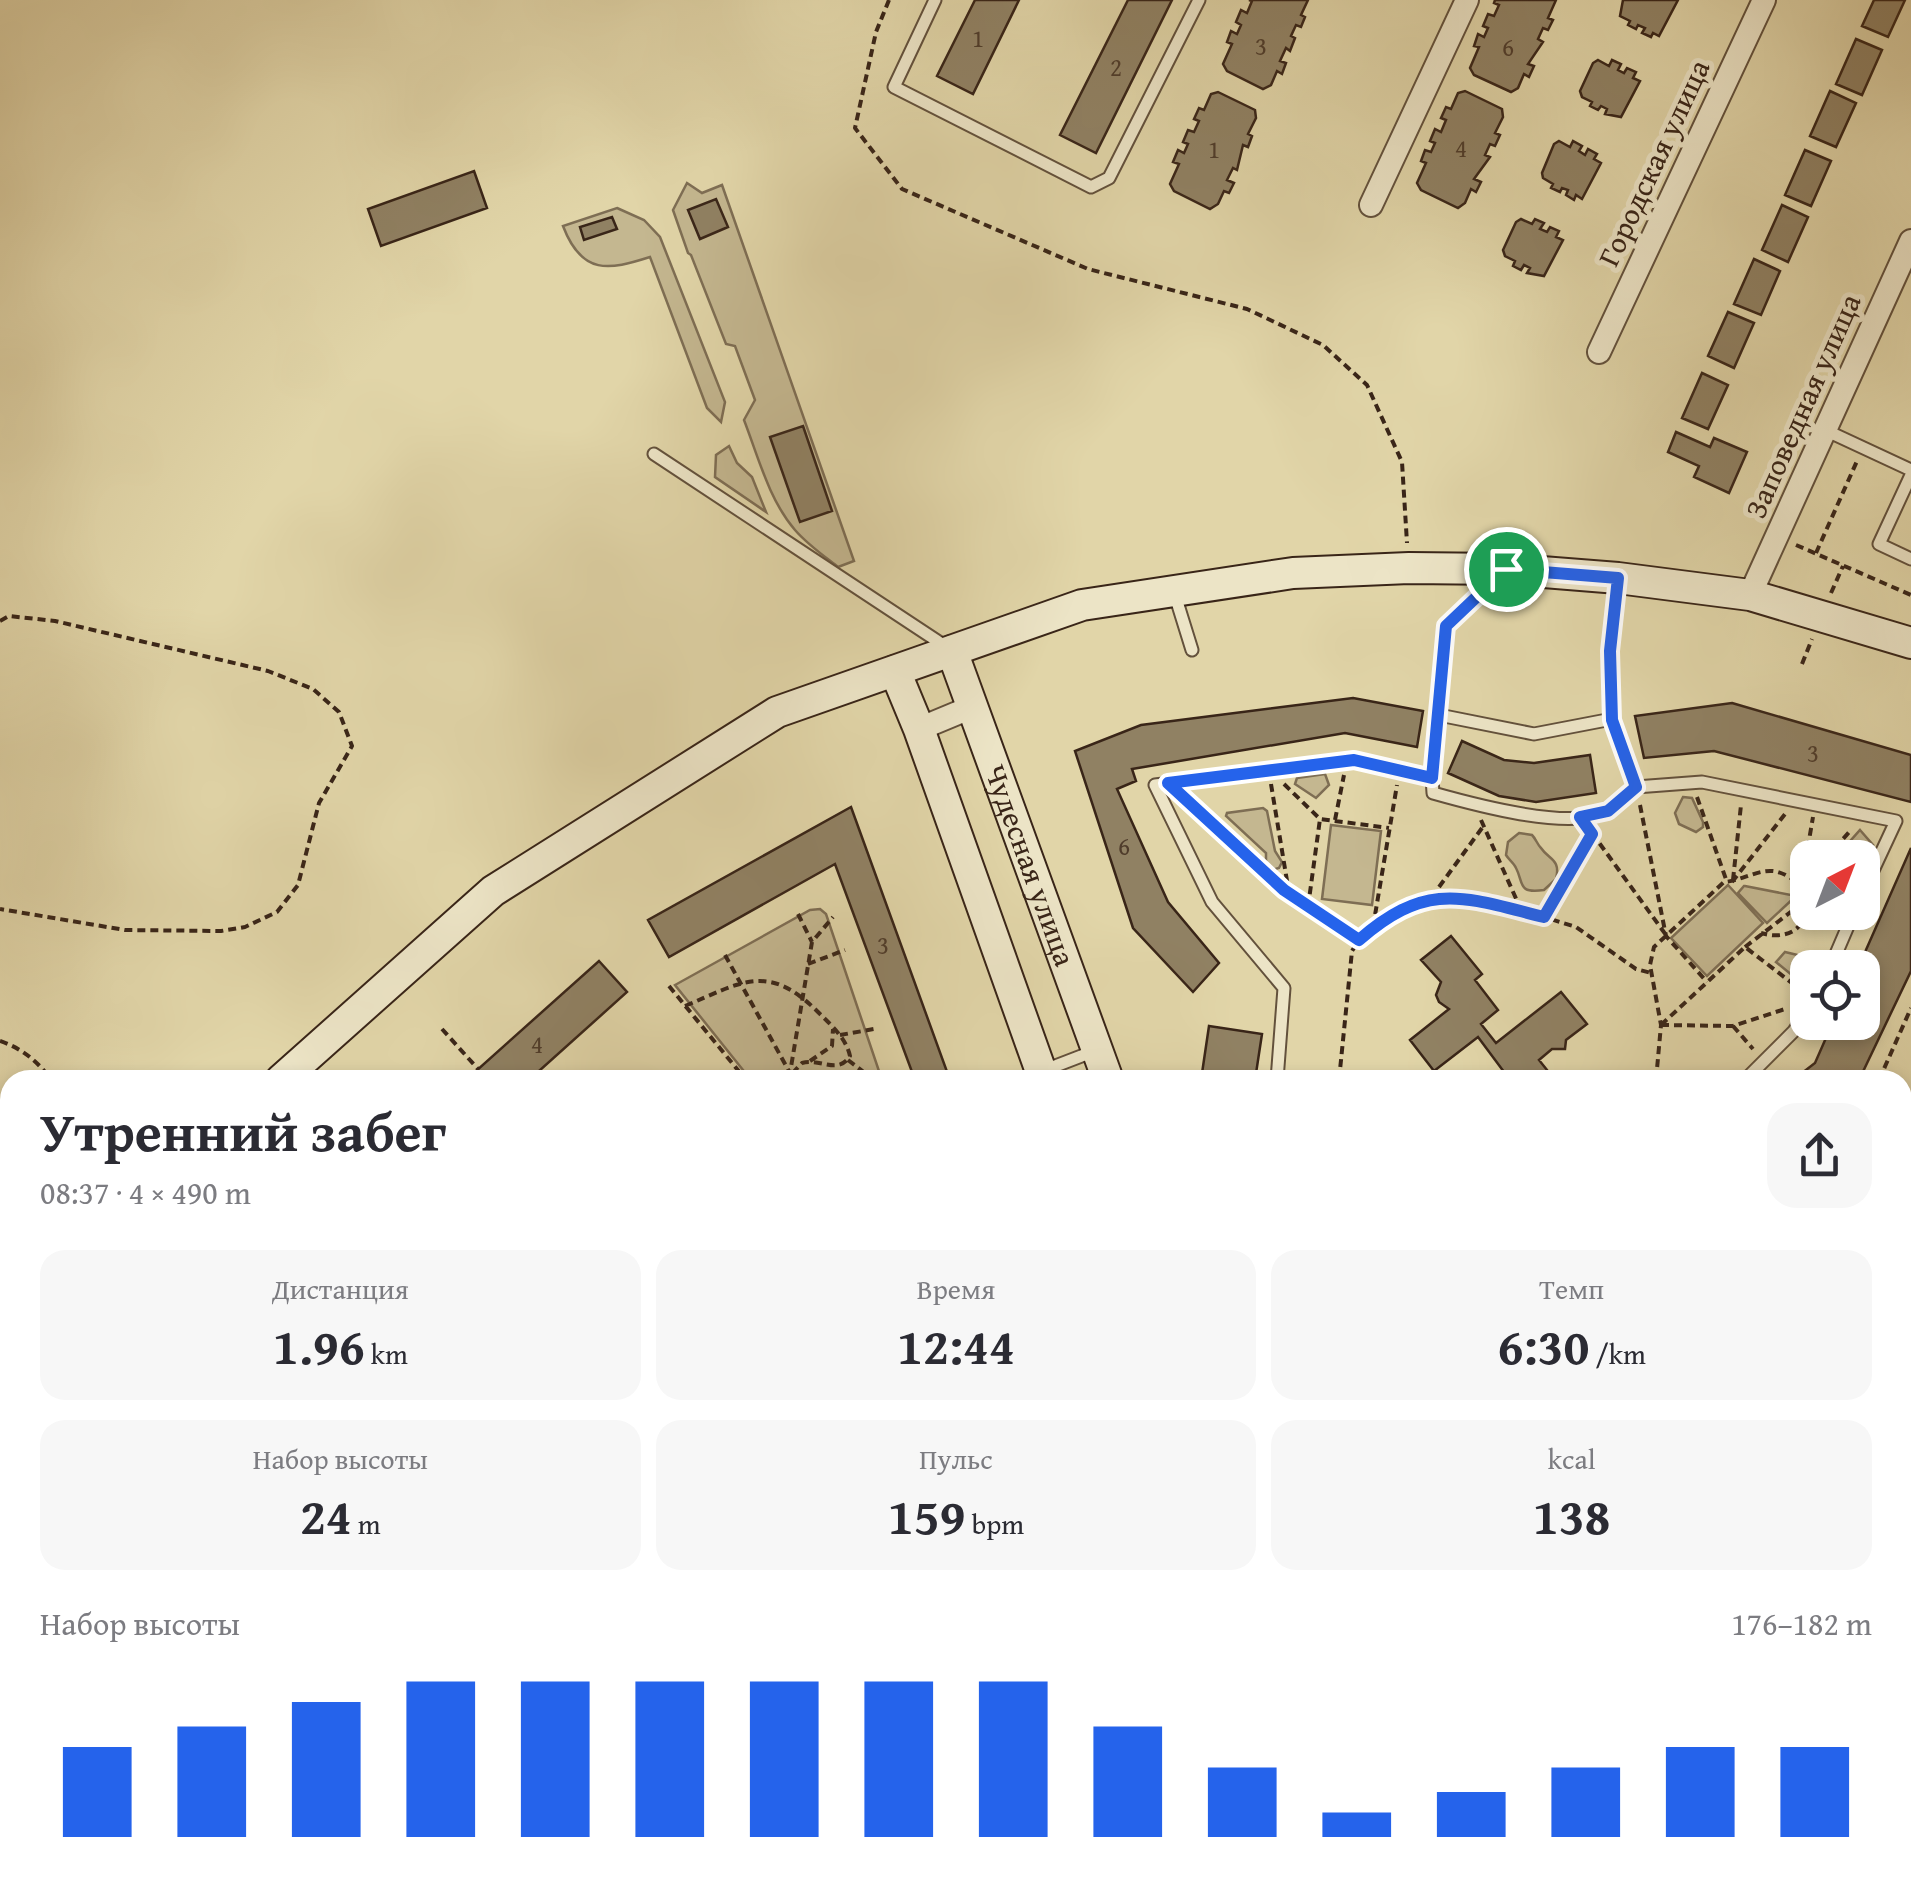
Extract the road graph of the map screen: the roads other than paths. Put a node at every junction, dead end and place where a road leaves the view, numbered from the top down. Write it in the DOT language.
graph roads {
  1 [pos="934,0"];
  2 [pos="1200,0"];
  3 [pos="1467,0"];
  4 [pos="1764,0"];
  5 [pos="1371,205"];
  6 [pos="1911,241"];
  7 [pos="1600,352"];
  8 [pos="1825,430"];
  9 [pos="654,454"];
  10 [pos="1911,472"];
  11 [pos="1911,560"];
  12 [pos="1506,569"];
  13 [pos="1618,578"];
  14 [pos="1174,591"];
  15 [pos="1750,595"];
  16 [pos="1911,643"];
  17 [pos="1192,650"];
  18 [pos="952,651"];
  19 [pos="895,670"];
  20 [pos="972,707"];
  21 [pos="1439,715"];
  22 [pos="1612,720"];
  23 [pos="919,729"];
  24 [pos="1432,778"];
  25 [pos="1636,787"];
  26 [pos="1880,855"];
  27 [pos="1790,1035"];
  28 [pos="1096,1050"];
  29 [pos="292,1070"];
  30 [pos="1041,1070"];
  31 [pos="1055,1070"];
  32 [pos="1104,1070"];
  33 [pos="1278,1070"];
  34 [pos="1754,1070"];
  1 -- 2 [label="lane"];
  3 -- 5 [label="street"];
  4 -- 7 [label="street, Городская улица"];
  6 -- 8 [label="street, Заповедная улица"];
  8 -- 10 [label="lane"];
  8 -- 15 [label="street, Заповедная улица"];
  9 -- 18 [label="lane"];
  10 -- 11 [label="lane"];
  12 -- 13 [label="street"];
  12 -- 14 [label="street"];
  12 -- 21 [label="lane"];
  13 -- 15 [label="street"];
  13 -- 22 [label="lane"];
  14 -- 17 [label="lane"];
  14 -- 18 [label="street"];
  15 -- 16 [label="street"];
  18 -- 19 [label="street"];
  18 -- 20 [label="street, Чудесная улица"];
  19 -- 23 [label="street, Чудесная улица"];
  19 -- 29 [label="street"];
  20 -- 23 [label="street"];
  20 -- 28 [label="street, Чудесная улица"];
  21 -- 22 [label="lane"];
  21 -- 24 [label="lane"];
  22 -- 25 [label="lane"];
  23 -- 30 [label="street, Чудесная улица"];
  24 -- 25 [label="lane"];
  24 -- 33 [label="lane"];
  25 -- 26 [label="lane"];
  27 -- 34 [label="lane"];
  28 -- 31 [label="lane"];
  28 -- 32 [label="street, Чудесная улица"];
}
